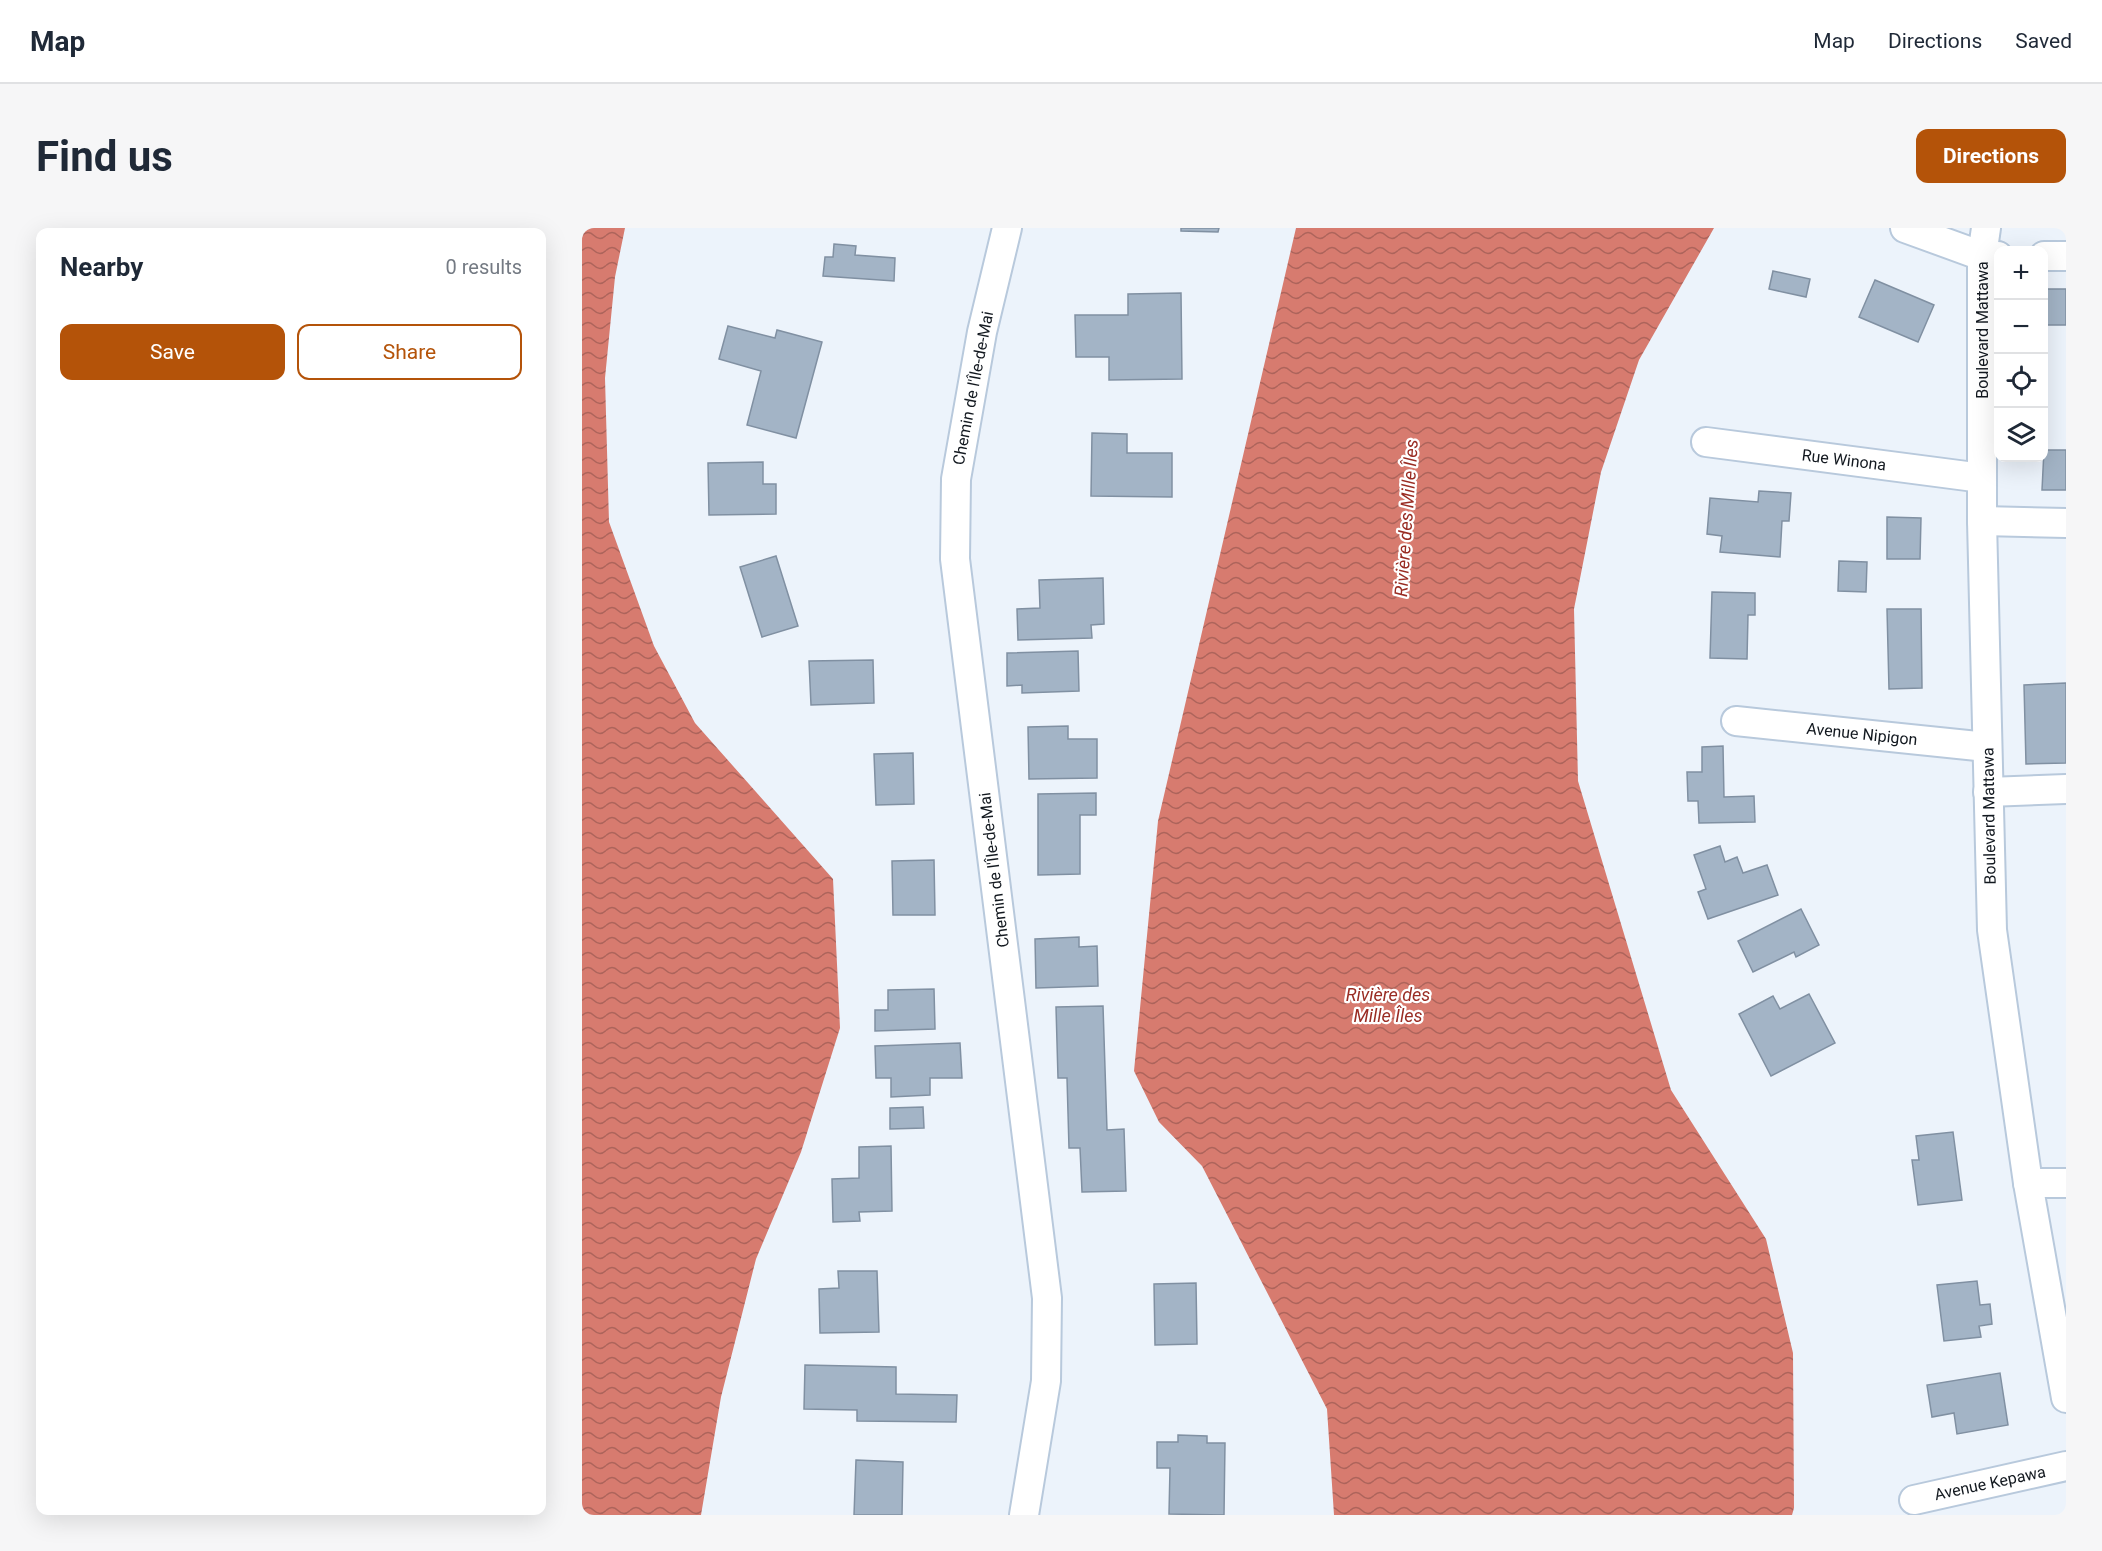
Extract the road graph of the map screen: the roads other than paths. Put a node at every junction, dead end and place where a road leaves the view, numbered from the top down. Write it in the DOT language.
graph roads {
  1 [pos="1007,228"];
  2 [pos="1905,228"];
  3 [pos="1986,228"];
  4 [pos="1990,256"];
  5 [pos="2048,256"];
  6 [pos="2066,256"];
  7 [pos="1706,442"];
  8 [pos="1982,478"];
  9 [pos="1982,521"];
  10 [pos="2066,523"];
  11 [pos="1736,721"];
  12 [pos="1987,747"];
  13 [pos="2066,789"];
  14 [pos="1988,792"];
  15 [pos="2028,1183"];
  16 [pos="2066,1183"];
  17 [pos="2066,1398"];
  18 [pos="2066,1466"];
  19 [pos="1914,1500"];
  20 [pos="1024,1515"];
  1 -- 20 [label="street, Chemin de l'Île-de-Mai"];
  2 -- 4 [label="street"];
  3 -- 4 [label="street, Boulevard Mattawa"];
  4 -- 8 [label="street, Boulevard Mattawa"];
  5 -- 6 [label="street"];
  7 -- 8 [label="street, Rue Winona"];
  8 -- 9 [label="street, Boulevard Mattawa"];
  9 -- 10 [label="street"];
  9 -- 12 [label="street, Boulevard Mattawa"];
  11 -- 12 [label="street, Avenue Nipigon"];
  12 -- 14 [label="street, Boulevard Mattawa"];
  13 -- 14 [label="street"];
  14 -- 15 [label="street, Boulevard Mattawa"];
  15 -- 16 [label="street"];
  15 -- 17 [label="street, Boulevard Mattawa"];
  18 -- 19 [label="street, Avenue Kepawa"];
}
